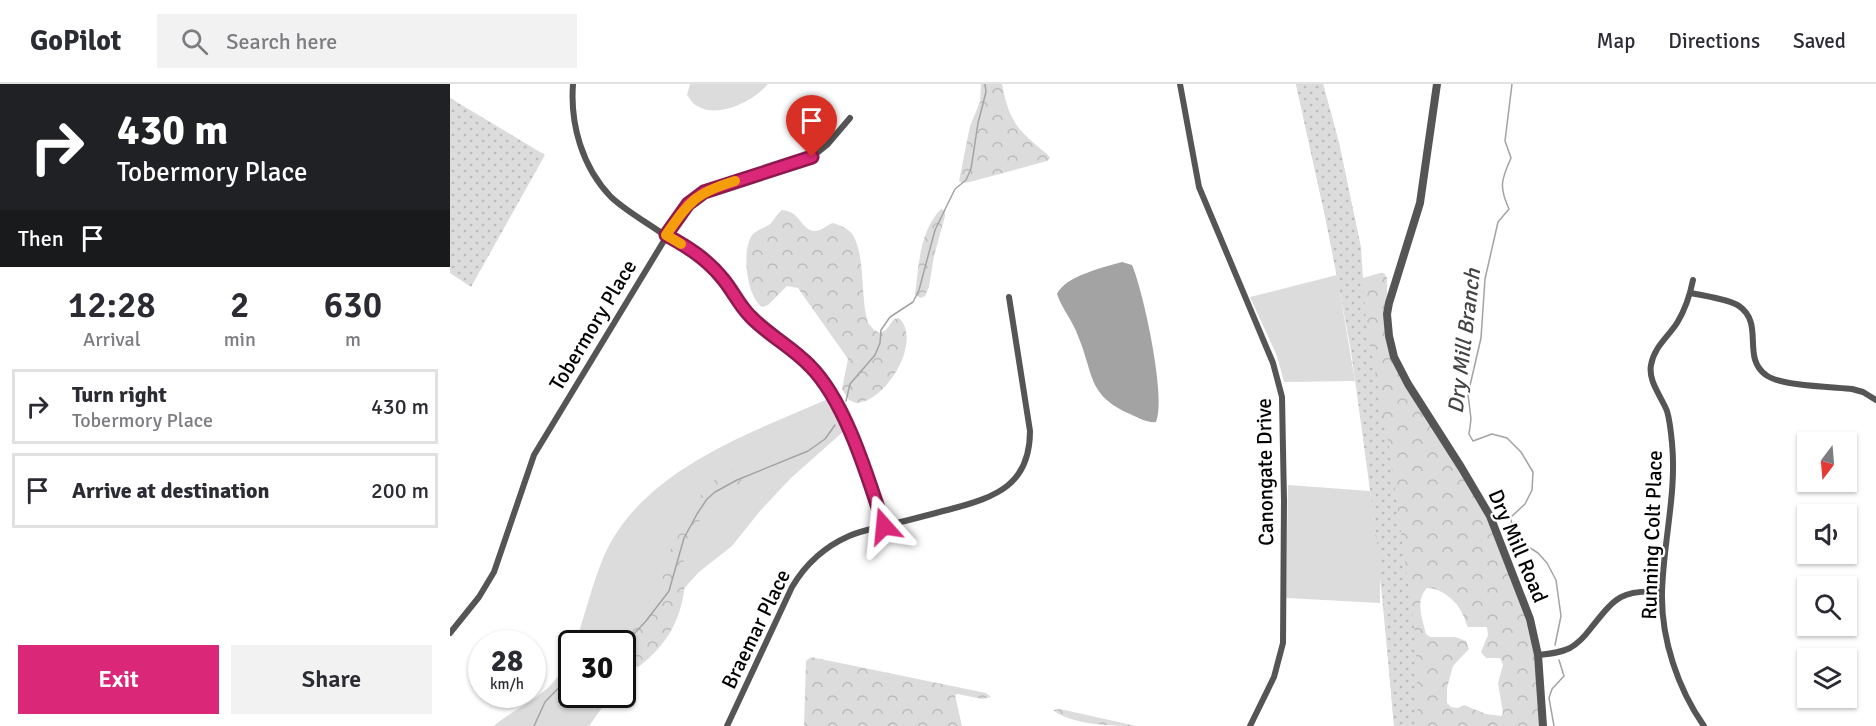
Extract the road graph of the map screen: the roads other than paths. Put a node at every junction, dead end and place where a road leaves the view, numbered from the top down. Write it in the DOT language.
graph roads {
  1 [pos="573,84"];
  2 [pos="1180,84"];
  3 [pos="1437,84"];
  4 [pos="850,118"];
  5 [pos="666,235"];
  6 [pos="1693,280"];
  7 [pos="1691,293"];
  8 [pos="1010,297"];
  9 [pos="1876,400"];
  10 [pos="884,526"];
  11 [pos="1662,592"];
  12 [pos="450,633"];
  13 [pos="1538,655"];
  14 [pos="727,726"];
  15 [pos="1250,726"];
  16 [pos="1543,726"];
  17 [pos="1704,726"];
  1 -- 5 [label="street"];
  2 -- 15 [label="street, Canongate Drive"];
  3 -- 13 [label="street, Dry Mill Road"];
  4 -- 5 [label="street, Tobermory Place"];
  5 -- 10 [label="street"];
  5 -- 12 [label="street, Tobermory Place"];
  6 -- 7 [label="street, Running Colt Place"];
  7 -- 9 [label="street"];
  7 -- 11 [label="street, Running Colt Place"];
  8 -- 10 [label="street, Braemar Place"];
  10 -- 14 [label="street, Braemar Place"];
  11 -- 13 [label="street"];
  11 -- 17 [label="street, Running Colt Place"];
  13 -- 16 [label="street, Dry Mill Road"];
}
